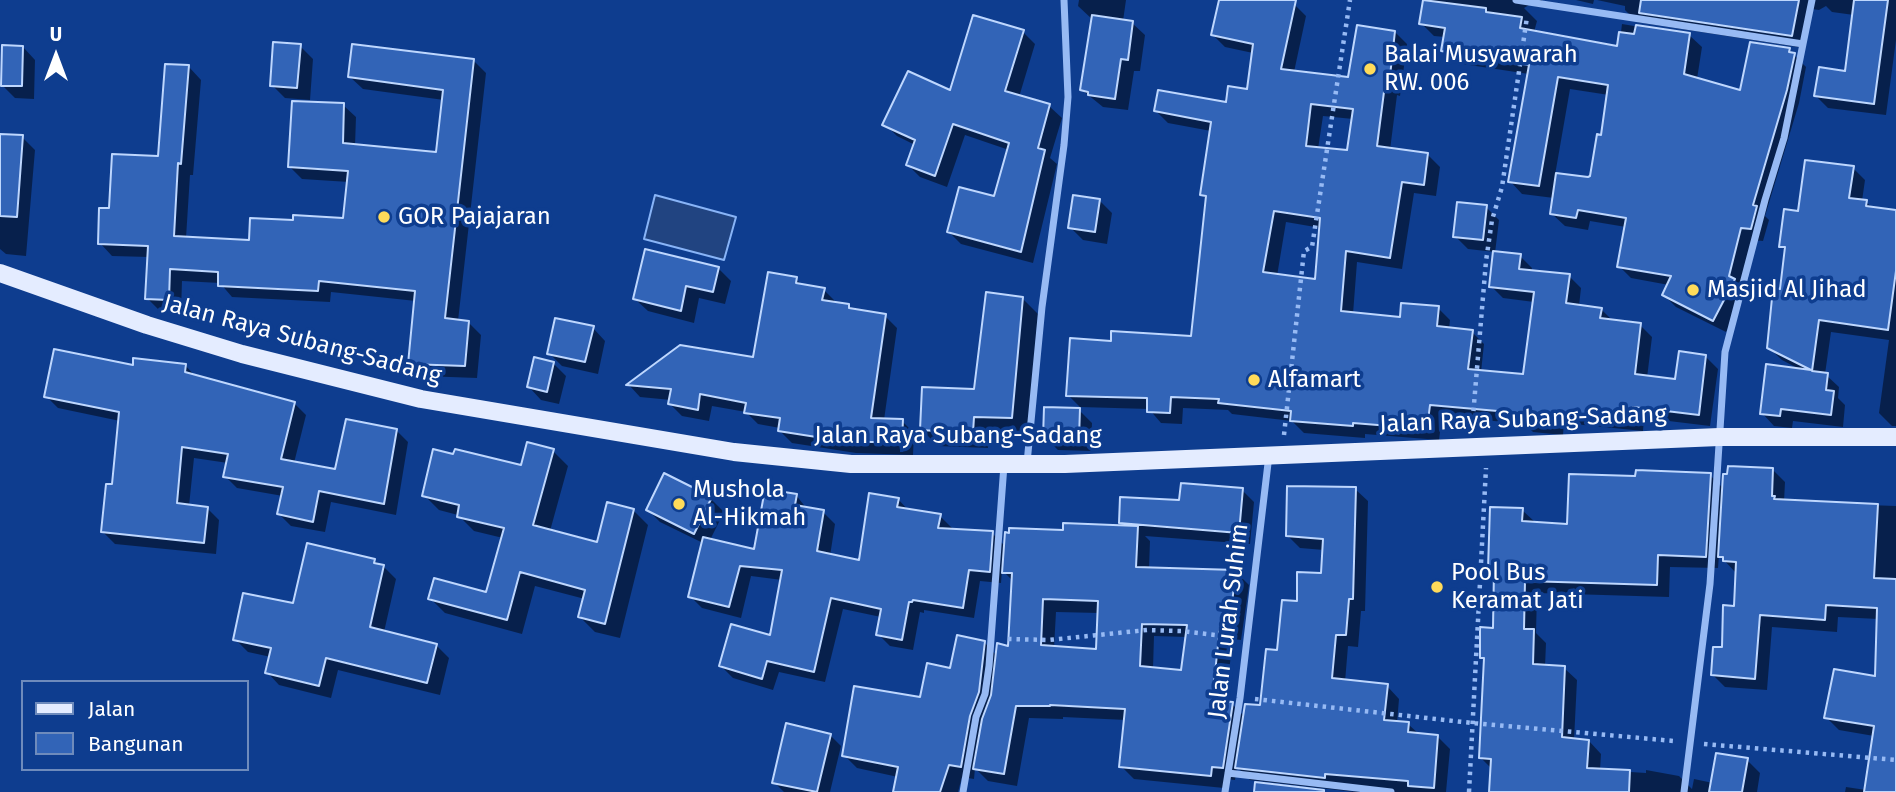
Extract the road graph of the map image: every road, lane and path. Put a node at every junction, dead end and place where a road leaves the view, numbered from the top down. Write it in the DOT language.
graph roads {
  1 [pos="1063,0"];
  2 [pos="1350,0"];
  3 [pos="1516,0"];
  4 [pos="1812,0"];
  5 [pos="1529,2"];
  6 [pos="1803,44"];
  7 [pos="0,273"];
  8 [pos="1719,437"];
  9 [pos="1896,437"];
  10 [pos="1479,446"];
  11 [pos="1276,454"];
  12 [pos="1027,464"];
  13 [pos="1004,465"];
  14 [pos="992,639"];
  15 [pos="1248,639"];
  16 [pos="1240,698"];
  17 [pos="1472,723"];
  18 [pos="1690,743"];
  19 [pos="1896,760"];
  20 [pos="1228,773"];
  21 [pos="963,792"];
  22 [pos="1225,792"];
  23 [pos="1391,792"];
  24 [pos="1469,792"];
  25 [pos="1684,792"];
  1 -- 12 [label="street"];
  2 -- 11 [label="path"];
  3 -- 5 [label="street"];
  4 -- 6 [label="street"];
  5 -- 6 [label="street"];
  5 -- 10 [label="path"];
  6 -- 8 [label="street"];
  7 -- 13 [label="main road, Jalan Raya Subang-Sadang"];
  8 -- 9 [label="main road, Jalan Raya Subang-Sadang"];
  8 -- 10 [label="main road, Jalan Raya Subang-Sadang"];
  8 -- 18 [label="street"];
  10 -- 11 [label="main road, Jalan Raya Subang-Sadang"];
  10 -- 17 [label="path"];
  11 -- 12 [label="main road, Jalan Raya Subang-Sadang"];
  11 -- 15 [label="street, Jalan Lurah Suhim"];
  12 -- 13 [label="main road, Jalan Raya Subang-Sadang"];
  13 -- 14 [label="street"];
  14 -- 15 [label="path"];
  14 -- 21 [label="street"];
  15 -- 16 [label="street, Jalan Lurah Suhim"];
  16 -- 17 [label="path"];
  16 -- 20 [label="street, Jalan Lurah Suhim"];
  17 -- 18 [label="path"];
  17 -- 24 [label="path"];
  18 -- 19 [label="path"];
  18 -- 25 [label="street"];
  20 -- 22 [label="street, Jalan Lurah Suhim"];
  20 -- 23 [label="street"];
}
